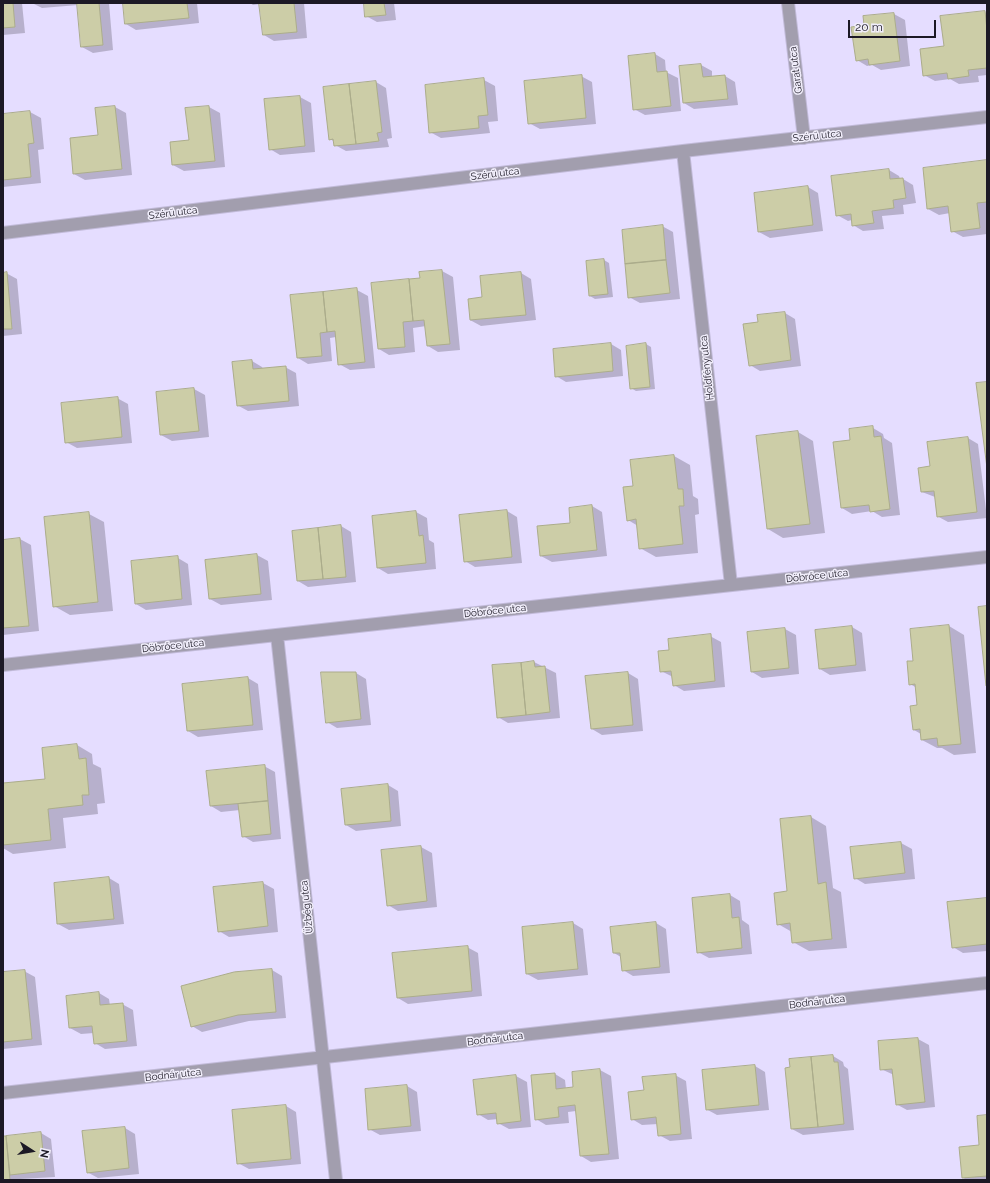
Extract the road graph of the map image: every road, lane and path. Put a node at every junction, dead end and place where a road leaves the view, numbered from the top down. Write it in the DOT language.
graph roads {
  1 [pos="788,3"];
  2 [pos="987,118"];
  3 [pos="804,138"];
  4 [pos="683,151"];
  5 [pos="3,233"];
  6 [pos="987,557"];
  7 [pos="731,585"];
  8 [pos="277,635"];
  9 [pos="3,665"];
  10 [pos="987,983"];
  11 [pos="323,1059"];
  12 [pos="3,1093"];
  13 [pos="336,1180"];
  1 -- 3 [label="street, Garat utca"];
  2 -- 3 [label="street, Szérű utca"];
  3 -- 4 [label="street, Szérű utca"];
  4 -- 5 [label="street, Szérű utca"];
  4 -- 7 [label="street, Holdfény utca"];
  6 -- 7 [label="street, Döbrőce utca"];
  7 -- 8 [label="street, Döbrőce utca"];
  8 -- 9 [label="street, Döbrőce utca"];
  8 -- 11 [label="street, Üzbég utca"];
  10 -- 11 [label="street, Bodnár utca"];
  11 -- 12 [label="street, Bodnár utca"];
  11 -- 13 [label="street, Üzbég utca"];
}
